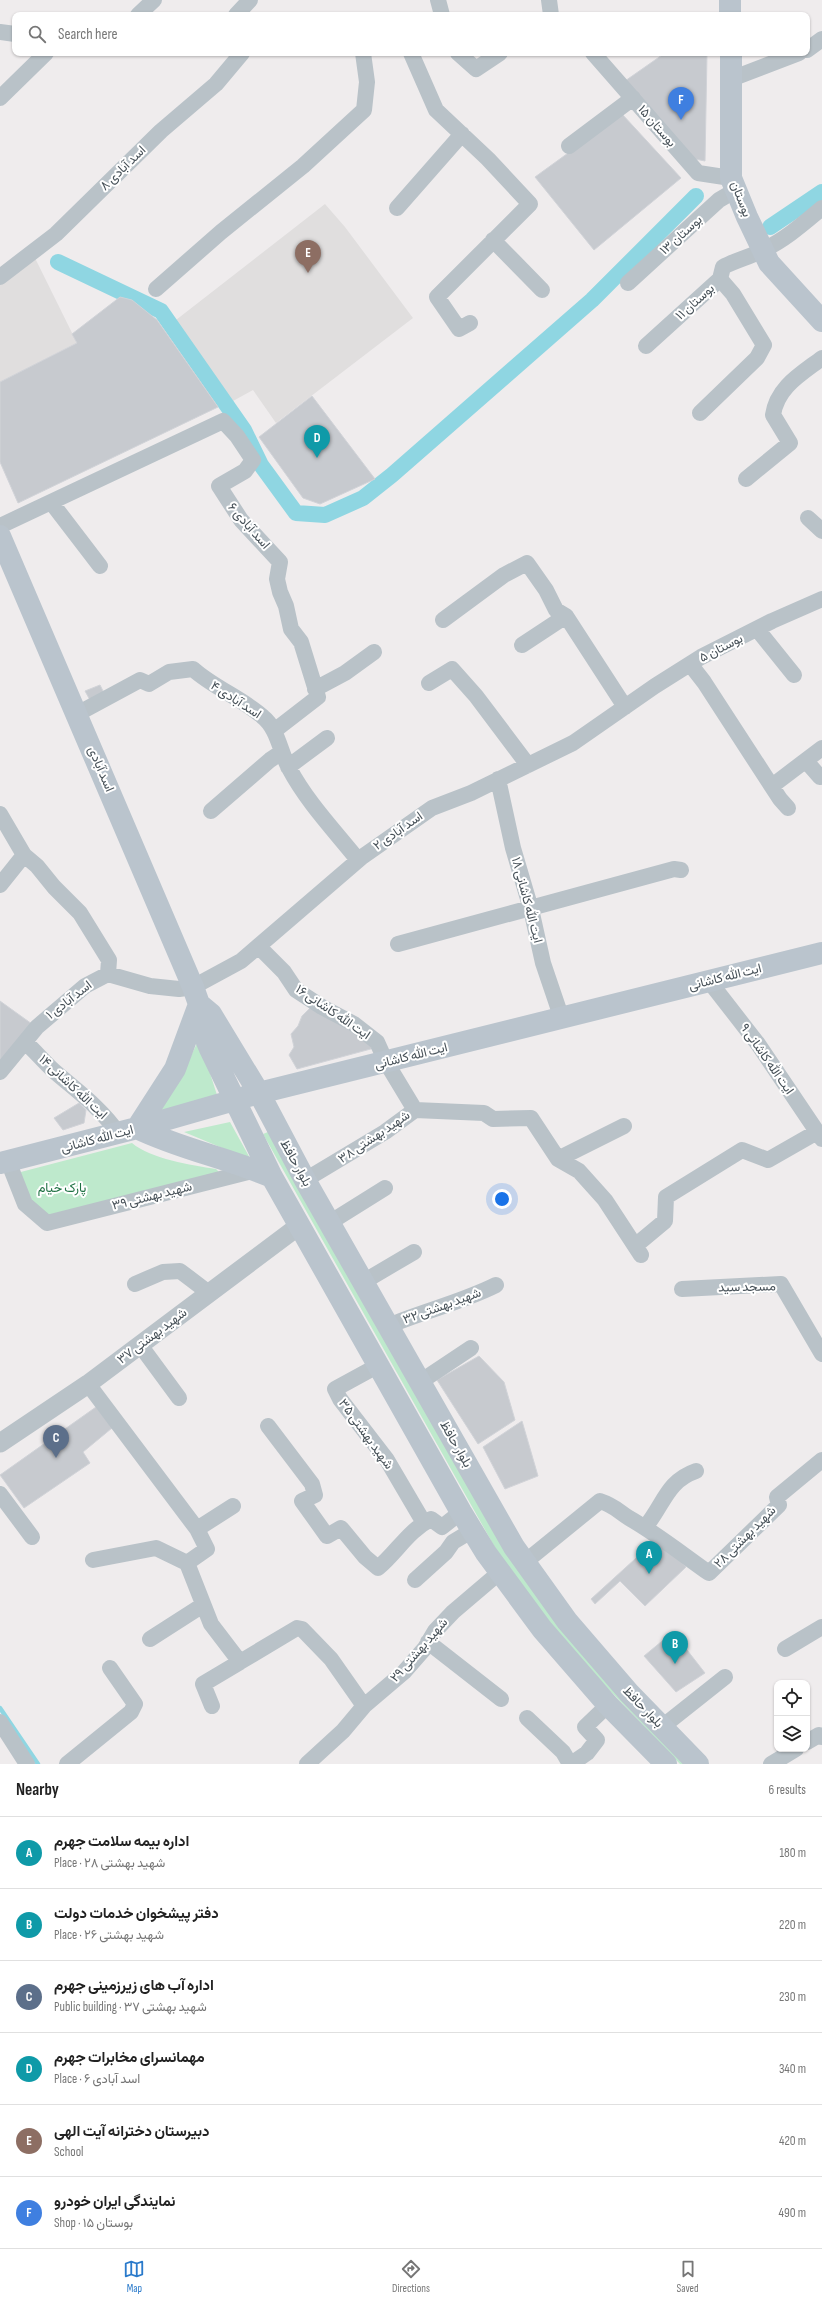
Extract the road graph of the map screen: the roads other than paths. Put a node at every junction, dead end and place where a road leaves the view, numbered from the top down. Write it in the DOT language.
graph roads {
  1 [pos="154,0"];
  2 [pos="250,0"];
  3 [pos="438,0"];
  4 [pos="549,0"];
  5 [pos="730,0"];
  6 [pos="141,12"];
  7 [pos="239,12"];
  8 [pos="441,12"];
  9 [pos="551,12"];
  10 [pos="730,12"];
  11 [pos="0,32"];
  12 [pos="12,34"];
  13 [pos="822,39"];
  14 [pos="810,48"];
  15 [pos="43,56"];
  16 [pos="239,56"];
  17 [pos="363,56"];
  18 [pos="412,56"];
  19 [pos="461,56"];
  20 [pos="496,56"];
  21 [pos="597,56"];
  22 [pos="731,56"];
  23 [pos="791,56"];
  24 [pos="731,79"];
  25 [pos="0,98"];
  26 [pos="633,98"];
  27 [pos="462,134"];
  28 [pos="569,146"];
  29 [pos="734,184"];
  30 [pos="397,208"];
  31 [pos="822,208"];
  32 [pos="493,240"];
  33 [pos="763,250"];
  34 [pos="0,277"];
  35 [pos="720,279"];
  36 [pos="628,283"];
  37 [pos="156,289"];
  38 [pos="542,290"];
  39 [pos="822,320"];
  40 [pos="470,323"];
  41 [pos="646,346"];
  42 [pos="822,358"];
  43 [pos="700,413"];
  44 [pos="746,479"];
  45 [pos="51,502"];
  46 [pos="808,518"];
  47 [pos="0,526"];
  48 [pos="822,531"];
  49 [pos="0,536"];
  50 [pos="100,566"];
  51 [pos="822,599"];
  52 [pos="566,616"];
  53 [pos="443,620"];
  54 [pos="757,629"];
  55 [pos="522,645"];
  56 [pos="374,652"];
  57 [pos="690,664"];
  58 [pos="794,675"];
  59 [pos="429,683"];
  60 [pos="315,689"];
  61 [pos="625,708"];
  62 [pos="77,714"];
  63 [pos="274,731"];
  64 [pos="327,738"];
  65 [pos="822,748"];
  66 [pos="282,752"];
  67 [pos="806,761"];
  68 [pos="528,765"];
  69 [pos="288,767"];
  70 [pos="820,778"];
  71 [pos="498,779"];
  72 [pos="772,786"];
  73 [pos="788,808"];
  74 [pos="211,811"];
  75 [pos="0,814"];
  76 [pos="24,855"];
  77 [pos="358,860"];
  78 [pos="682,870"];
  79 [pos="0,885"];
  80 [pos="531,909"];
  81 [pos="398,944"];
  82 [pos="259,947"];
  83 [pos="822,953"];
  84 [pos="108,974"];
  85 [pos="709,981"];
  86 [pos="196,995"];
  87 [pos="562,1018"];
  88 [pos="26,1043"];
  89 [pos="386,1062"];
  90 [pos="0,1072"];
  91 [pos="259,1093"];
  92 [pos="235,1101"];
  93 [pos="415,1110"];
  94 [pos="624,1126"];
  95 [pos="128,1131"];
  96 [pos="820,1135"];
  97 [pos="558,1159"];
  98 [pos="4,1162"];
  99 [pos="264,1173"];
  100 [pos="305,1180"];
  101 [pos="385,1188"];
  102 [pos="329,1223"];
  103 [pos="300,1225"];
  104 [pos="414,1252"];
  105 [pos="363,1282"];
  106 [pos="135,1284"];
  107 [pos="496,1285"];
  108 [pos="682,1289"];
  109 [pos="209,1293"];
  110 [pos="388,1326"];
  111 [pos="140,1346"];
  112 [pos="471,1348"];
  113 [pos="822,1354"];
  114 [pos="379,1365"];
  115 [pos="420,1382"];
  116 [pos="88,1384"];
  117 [pos="179,1398"];
  118 [pos="268,1426"];
  119 [pos="0,1443"];
  120 [pos="822,1460"];
  121 [pos="696,1471"];
  122 [pos="0,1494"];
  123 [pos="233,1506"];
  124 [pos="467,1521"];
  125 [pos="424,1523"];
  126 [pos="646,1526"];
  127 [pos="197,1530"];
  128 [pos="32,1537"];
  129 [pos="94,1560"];
  130 [pos="525,1562"];
  131 [pos="187,1563"];
  132 [pos="500,1572"];
  133 [pos="416,1580"];
  134 [pos="203,1605"];
  135 [pos="822,1627"];
  136 [pos="150,1639"];
  137 [pos="428,1642"];
  138 [pos="785,1649"];
  139 [pos="240,1662"];
  140 [pos="110,1668"];
  141 [pos="725,1677"];
  142 [pos="501,1699"];
  143 [pos="608,1705"];
  144 [pos="212,1706"];
  145 [pos="364,1706"];
  146 [pos="527,1718"];
  147 [pos="0,1722"];
  148 [pos="662,1727"];
  149 [pos="822,1737"];
  150 [pos="810,1740"];
  151 [pos="791,1752"];
  152 [pos="657,1761"];
  153 [pos="26,1764"];
  154 [pos="67,1764"];
  155 [pos="307,1764"];
  156 [pos="570,1764"];
  157 [pos="698,1764"];
  158 [pos="771,1764"];
  1 -- 6 [label="street"];
  2 -- 7 [label="street"];
  3 -- 8 [label="street"];
  4 -- 9 [label="street"];
  5 -- 10 [label="main road"];
  11 -- 12 [label="street"];
  13 -- 14 [label="street"];
  15 -- 25 [label="street"];
  16 -- 34 [label="street, اسد آبادی ۸"];
  17 -- 37 [label="street"];
  18 -- 27 [label="street"];
  19 -- 20 [label="street"];
  21 -- 26 [label="street, بوستان ۱۵"];
  22 -- 24 [label="main road, بوستان"];
  23 -- 24 [label="street"];
  24 -- 29 [label="main road, بوستان"];
  26 -- 28 [label="street"];
  26 -- 29 [label="street, بوستان ۱۵"];
  27 -- 30 [label="street"];
  27 -- 32 [label="street"];
  29 -- 33 [label="main road, بوستان"];
  29 -- 36 [label="street, بوستان ۱۳"];
  31 -- 33 [label="street"];
  32 -- 38 [label="street"];
  32 -- 40 [label="street"];
  33 -- 35 [label="street, بوستان ۱۱"];
  33 -- 39 [label="main road, بوستان"];
  35 -- 41 [label="street, بوستان ۱۱"];
  35 -- 43 [label="street"];
  42 -- 44 [label="street"];
  45 -- 47 [label="street, اسد آبادی ۶"];
  45 -- 50 [label="street"];
  45 -- 60 [label="street, اسد آبادی ۶"];
  46 -- 48 [label="street"];
  49 -- 62 [label="main road, اسد آبادی"];
  51 -- 54 [label="street, بوستان ۵"];
  52 -- 53 [label="street"];
  52 -- 55 [label="street"];
  52 -- 61 [label="street"];
  54 -- 57 [label="street, بوستان ۵"];
  54 -- 58 [label="street"];
  56 -- 60 [label="street"];
  57 -- 61 [label="street, بوستان ۵"];
  57 -- 72 [label="street"];
  59 -- 68 [label="street"];
  60 -- 63 [label="street"];
  61 -- 68 [label="street, اسد آبادی ۲"];
  62 -- 63 [label="street, اسد آبادی ۴"];
  62 -- 86 [label="main road, اسد آبادی"];
  63 -- 66 [label="street, اسد آبادی ۴"];
  64 -- 69 [label="street"];
  65 -- 67 [label="street"];
  66 -- 69 [label="street, اسد آبادی ۴"];
  66 -- 74 [label="street"];
  67 -- 70 [label="street"];
  67 -- 72 [label="street"];
  68 -- 71 [label="street, اسد آبادی ۲"];
  69 -- 77 [label="street, اسد آبادی ۴"];
  71 -- 77 [label="street, اسد آبادی ۲"];
  71 -- 80 [label="street, ایت الله کاشانی ۱۸"];
  72 -- 73 [label="street"];
  75 -- 76 [label="street"];
  76 -- 79 [label="street"];
  76 -- 84 [label="street"];
  77 -- 82 [label="street, اسد آبادی ۲"];
  78 -- 80 [label="street"];
  80 -- 81 [label="street"];
  80 -- 87 [label="street, ایت الله کاشانی ۱۸"];
  82 -- 86 [label="street, اسد آبادی ۲"];
  82 -- 89 [label="street, ایت الله کاشانی ۱۶"];
  83 -- 85 [label="main road, ایت الله کاشانی"];
  84 -- 86 [label="street"];
  84 -- 88 [label="street, اسد آبادی ۱"];
  85 -- 87 [label="main road, ایت الله کاشانی"];
  85 -- 96 [label="street, ایت الله کاشانی ۹"];
  86 -- 91 [label="main road, اسد آبادی"];
  86 -- 92 [label="main road, اسد آبادی"];
  86 -- 95 [label="main road"];
  87 -- 89 [label="main road, ایت الله کاشانی"];
  88 -- 90 [label="street, اسد آبادی ۱"];
  88 -- 95 [label="street, ایت الله کاشانی ۱۴"];
  89 -- 91 [label="main road, ایت الله کاشانی"];
  89 -- 93 [label="street, ایت الله کاشانی ۱۶"];
  91 -- 92 [label="main road, ایت الله کاشانی"];
  91 -- 100 [label="main road, بلوار حافظ"];
  92 -- 95 [label="main road, ایت الله کاشانی"];
  92 -- 99 [label="main road, بلوار حافظ"];
  93 -- 97 [label="street, شهید بهشتی ۳۸"];
  93 -- 100 [label="street, شهید بهشتی ۳۸"];
  94 -- 97 [label="street"];
  95 -- 98 [label="main road, ایت الله کاشانی"];
  95 -- 99 [label="main road"];
  96 -- 97 [label="street, شهید بهشتی ۳۸"];
  98 -- 99 [label="street, شهید بهشتی ۳۹"];
  99 -- 103 [label="main road, بلوار حافظ"];
  100 -- 102 [label="main road, بلوار حافظ"];
  101 -- 102 [label="street"];
  102 -- 105 [label="main road, بلوار حافظ"];
  103 -- 109 [label="street, شهید بهشتی ۳۷"];
  103 -- 114 [label="main road, بلوار حافظ"];
  104 -- 105 [label="street"];
  105 -- 110 [label="main road, بلوار حافظ"];
  106 -- 109 [label="street"];
  107 -- 110 [label="street, شهید بهشتی ۳۲"];
  108 -- 113 [label="street, مسجد سید"];
  109 -- 111 [label="street, شهید بهشتی ۳۷"];
  110 -- 115 [label="main road, بلوار حافظ"];
  111 -- 116 [label="street, شهید بهشتی ۳۷"];
  111 -- 117 [label="street"];
  112 -- 115 [label="street"];
  114 -- 124 [label="main road, بلوار حافظ"];
  114 -- 125 [label="street, شهید بهشتی ۳۵"];
  115 -- 130 [label="main road, بلوار حافظ"];
  116 -- 119 [label="street, شهید بهشتی ۳۷"];
  116 -- 127 [label="street"];
  118 -- 125 [label="street"];
  120 -- 126 [label="street, شهید بهشتی ۲۸"];
  121 -- 126 [label="street"];
  122 -- 128 [label="street"];
  123 -- 127 [label="street"];
  124 -- 125 [label="street"];
  124 -- 132 [label="main road, بلوار حافظ"];
  124 -- 133 [label="street"];
  126 -- 130 [label="street, شهید بهشتی ۲۸"];
  127 -- 131 [label="street"];
  129 -- 131 [label="street"];
  130 -- 148 [label="main road, بلوار حافظ"];
  131 -- 134 [label="street"];
  132 -- 137 [label="street, شهید بهشتی ۲۹"];
  132 -- 143 [label="main road, بلوار حافظ"];
  134 -- 136 [label="street"];
  134 -- 139 [label="street"];
  135 -- 138 [label="street"];
  137 -- 142 [label="street"];
  137 -- 145 [label="street, شهید بهشتی ۲۹"];
  139 -- 144 [label="street"];
  139 -- 145 [label="street"];
  140 -- 154 [label="street"];
  141 -- 148 [label="street"];
  143 -- 152 [label="main road, بلوار حافظ"];
  143 -- 156 [label="street"];
  145 -- 155 [label="street, شهید بهشتی ۲۹"];
  146 -- 156 [label="street"];
  147 -- 153 [label="street"];
  148 -- 157 [label="main road, بلوار حافظ"];
  149 -- 150 [label="street"];
  151 -- 158 [label="street"];
}
